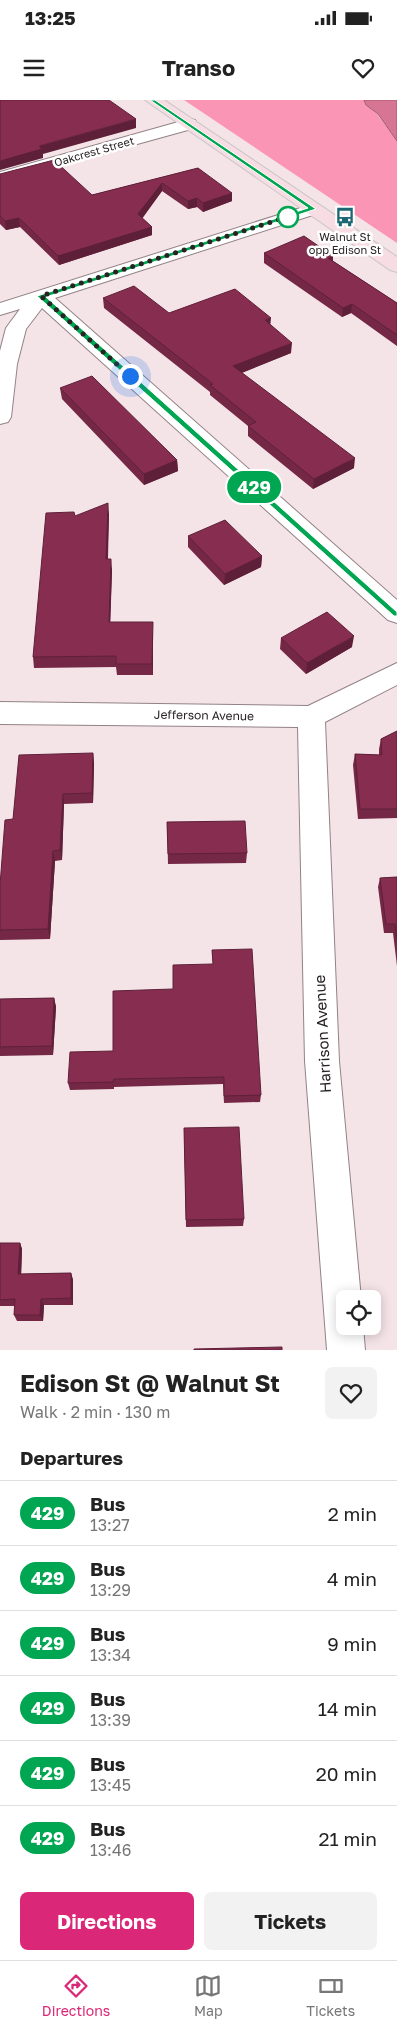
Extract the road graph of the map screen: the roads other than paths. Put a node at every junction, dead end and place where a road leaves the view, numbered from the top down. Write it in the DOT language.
graph roads {
  1 [pos="153,100"];
  2 [pos="189,124"];
  3 [pos="0,177"];
  4 [pos="313,209"];
  5 [pos="397,266"];
  6 [pos="41,296"];
  7 [pos="0,309"];
  8 [pos="0,418"];
  9 [pos="397,614"];
  10 [pos="397,673"];
  11 [pos="0,713"];
  12 [pos="311,716"];
  13 [pos="346,1350"];
  1 -- 2 [label="main road"];
  2 -- 3 [label="street, Oakcrest Street"];
  2 -- 4 [label="main road"];
  4 -- 5 [label="main road"];
  4 -- 6 [label="street"];
  6 -- 7 [label="street"];
  6 -- 8 [label="street"];
  6 -- 9 [label="street"];
  10 -- 12 [label="street, Jefferson Avenue"];
  11 -- 12 [label="street, Jefferson Avenue"];
  12 -- 13 [label="street, Harrison Avenue"];
}
